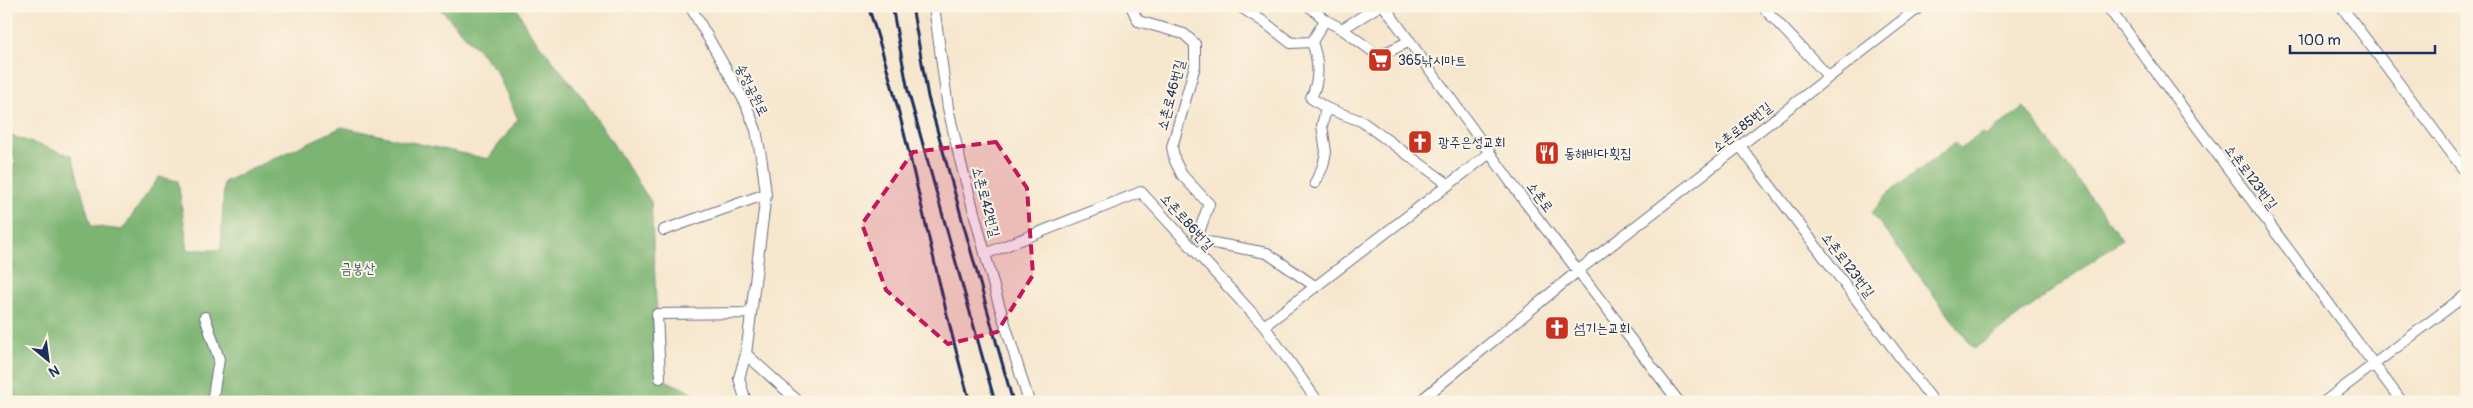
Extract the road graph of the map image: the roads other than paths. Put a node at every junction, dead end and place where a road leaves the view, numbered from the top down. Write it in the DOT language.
graph roads {
  1 [pos="690,6"];
  2 [pos="934,6"];
  3 [pos="1239,6"];
  4 [pos="1310,6"];
  5 [pos="1379,6"];
  6 [pos="1384,6"];
  7 [pos="1762,6"];
  8 [pos="1921,6"];
  9 [pos="2107,6"];
  10 [pos="2341,6"];
  11 [pos="1133,8"];
  12 [pos="1325,20"];
  13 [pos="1342,29"];
  14 [pos="1312,42"];
  15 [pos="1410,42"];
  16 [pos="1829,77"];
  17 [pos="1326,108"];
  18 [pos="1740,146"];
  19 [pos="1490,153"];
  20 [pos="2467,174"];
  21 [pos="1316,183"];
  22 [pos="1448,184"];
  23 [pos="766,194"];
  24 [pos="664,230"];
  25 [pos="985,254"];
  26 [pos="1579,270"];
  27 [pos="1316,287"];
  28 [pos="2467,294"];
  29 [pos="751,313"];
  30 [pos="205,317"];
  31 [pos="1264,326"];
  32 [pos="746,354"];
  33 [pos="2373,364"];
  34 [pos="660,378"];
  35 [pos="212,402"];
  36 [pos="746,402"];
  37 [pos="798,402"];
  38 [pos="1029,402"];
  39 [pos="1318,402"];
  40 [pos="1419,402"];
  41 [pos="1679,402"];
  42 [pos="1934,402"];
  43 [pos="2324,402"];
  44 [pos="2402,402"];
  1 -- 23 [label="street, 송정공원로"];
  2 -- 25 [label="street, 소촌로42번길"];
  3 -- 14 [label="street"];
  4 -- 12 [label="street"];
  5 -- 13 [label="street"];
  6 -- 15 [label="street, 소촌로"];
  7 -- 16 [label="street"];
  8 -- 16 [label="street, 소촌로85번길"];
  9 -- 33 [label="street, 소촌로123번길"];
  10 -- 20 [label="street"];
  11 -- 27 [label="street, 소촌로46번길"];
  12 -- 13 [label="street"];
  12 -- 14 [label="street"];
  13 -- 15 [label="street"];
  14 -- 17 [label="street"];
  15 -- 19 [label="street, 소촌로"];
  16 -- 18 [label="street, 소촌로85번길"];
  17 -- 21 [label="street"];
  17 -- 22 [label="street"];
  18 -- 26 [label="street, 소촌로85번길"];
  18 -- 42 [label="street, 소촌로123번길"];
  19 -- 22 [label="street"];
  19 -- 26 [label="street, 소촌로"];
  22 -- 27 [label="street"];
  23 -- 24 [label="street"];
  23 -- 29 [label="street, 송정공원로"];
  25 -- 31 [label="street, 소촌로86번길"];
  25 -- 38 [label="street, 소촌로42번길"];
  26 -- 40 [label="street"];
  26 -- 41 [label="street, 소촌로"];
  27 -- 31 [label="street"];
  28 -- 33 [label="street"];
  29 -- 32 [label="street, 송정공원로"];
  29 -- 34 [label="street"];
  30 -- 35 [label="street"];
  31 -- 39 [label="street, 소촌로86번길"];
  32 -- 36 [label="street, 송정공원로"];
  32 -- 37 [label="street"];
  33 -- 43 [label="street"];
  33 -- 44 [label="street, 소촌로123번길"];
}
